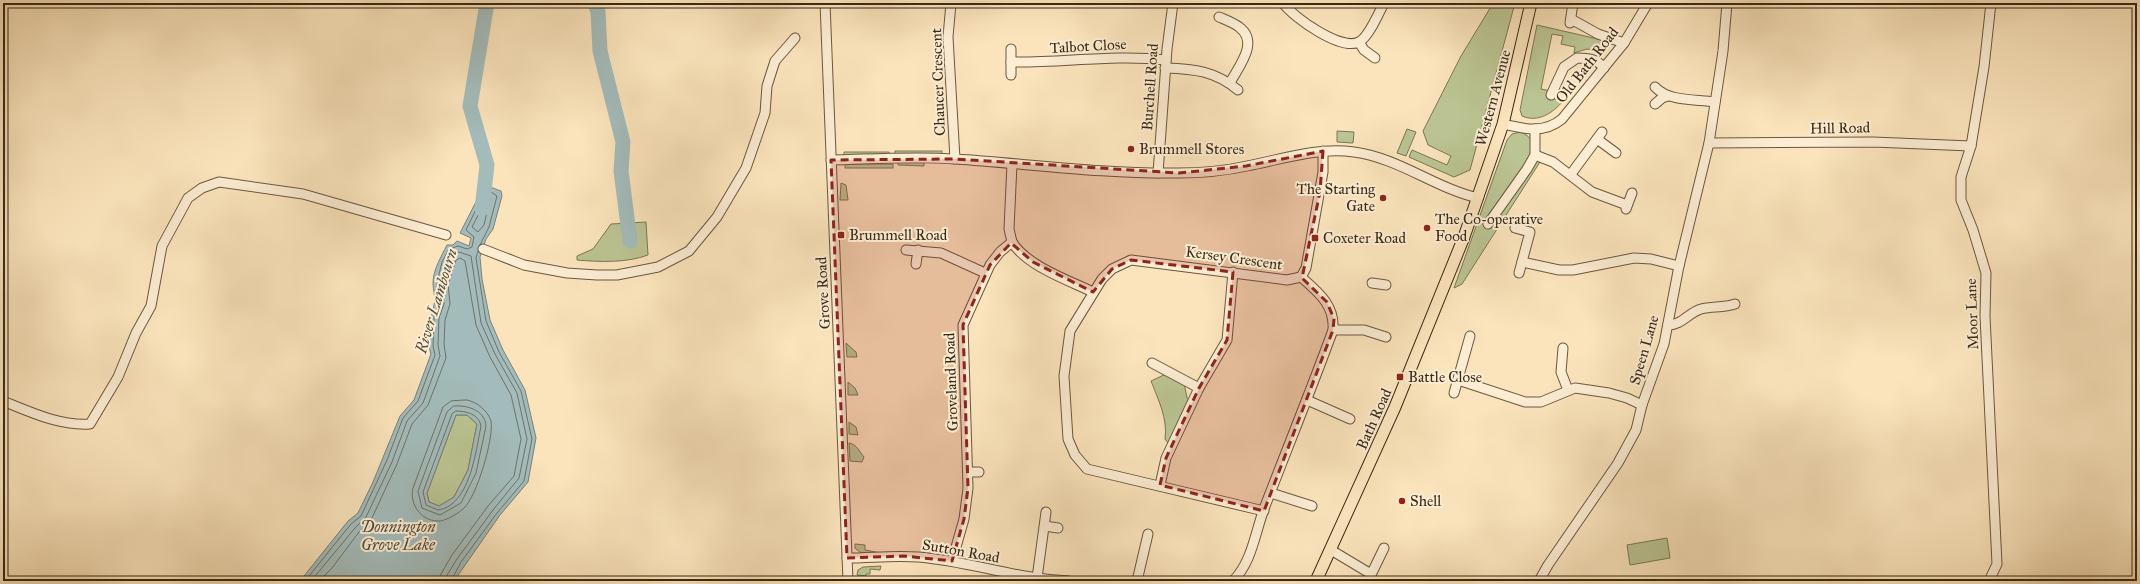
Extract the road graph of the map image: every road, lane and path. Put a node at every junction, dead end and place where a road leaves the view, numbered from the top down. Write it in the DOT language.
graph roads {
  1 [pos="825,3"];
  2 [pos="951,3"];
  3 [pos="1173,3"];
  4 [pos="1283,3"];
  5 [pos="1384,3"];
  6 [pos="1531,3"];
  7 [pos="1573,3"];
  8 [pos="1648,3"];
  9 [pos="1727,3"];
  10 [pos="1991,3"];
  11 [pos="1219,17"];
  12 [pos="795,38"];
  13 [pos="1359,42"];
  14 [pos="1624,43"];
  15 [pos="1011,49"];
  16 [pos="1375,58"];
  17 [pos="1011,62"];
  18 [pos="1166,64"];
  19 [pos="1604,68"];
  20 [pos="1011,75"];
  21 [pos="1230,83"];
  22 [pos="1655,87"];
  23 [pos="1238,90"];
  24 [pos="1551,95"];
  25 [pos="1668,96"];
  26 [pos="1715,102"];
  27 [pos="1655,104"];
  28 [pos="1503,124"];
  29 [pos="1535,129"];
  30 [pos="1709,144"];
  31 [pos="1971,146"];
  32 [pos="1323,151"];
  33 [pos="1616,153"];
  34 [pos="1535,154"];
  35 [pos="955,159"];
  36 [pos="831,160"];
  37 [pos="1012,164"];
  38 [pos="1158,173"];
  39 [pos="1571,174"];
  40 [pos="1632,193"];
  41 [pos="1478,198"];
  42 [pos="1488,224"];
  43 [pos="1515,228"];
  44 [pos="446,235"];
  45 [pos="1012,242"];
  46 [pos="483,249"];
  47 [pos="906,250"];
  48 [pos="918,250"];
  49 [pos="1522,262"];
  50 [pos="916,264"];
  51 [pos="1679,266"];
  52 [pos="1233,272"];
  53 [pos="985,273"];
  54 [pos="1519,274"];
  55 [pos="1301,277"];
  56 [pos="1372,283"];
  57 [pos="1386,285"];
  58 [pos="1093,292"];
  59 [pos="1735,304"];
  60 [pos="1668,325"];
  61 [pos="1333,330"];
  62 [pos="1470,336"];
  63 [pos="1386,337"];
  64 [pos="1563,348"];
  65 [pos="1152,363"];
  66 [pos="1458,380"];
  67 [pos="1199,388"];
  68 [pos="1568,390"];
  69 [pos="1454,393"];
  70 [pos="3,400"];
  71 [pos="1307,400"];
  72 [pos="1642,405"];
  73 [pos="1350,419"];
  74 [pos="969,472"];
  75 [pos="979,472"];
  76 [pos="1160,485"];
  77 [pos="1271,492"];
  78 [pos="1312,506"];
  79 [pos="1264,511"];
  80 [pos="1046,512"];
  81 [pos="1044,526"];
  82 [pos="1058,528"];
  83 [pos="1148,534"];
  84 [pos="1384,548"];
  85 [pos="1330,550"];
  86 [pos="847,558"];
  87 [pos="952,561"];
  88 [pos="1370,577"];
  89 [pos="1037,578"];
  90 [pos="848,581"];
  91 [pos="1069,581"];
  92 [pos="1137,581"];
  93 [pos="1233,581"];
  94 [pos="1316,581"];
  95 [pos="1539,581"];
  96 [pos="1989,581"];
  1 -- 36 [label="street, Grove Road"];
  2 -- 35 [label="street, Chaucer Crescent"];
  3 -- 18 [label="street, Burchell Road"];
  4 -- 13 [label="street"];
  5 -- 13 [label="street"];
  6 -- 28 [label="main road, Western Avenue"];
  7 -- 14 [label="street"];
  8 -- 14 [label="street, Old Bath Road"];
  9 -- 26 [label="street, Speen Lane"];
  10 -- 31 [label="street, Moor Lane"];
  11 -- 21 [label="street"];
  12 -- 46 [label="street"];
  13 -- 16 [label="street"];
  14 -- 19 [label="street, Old Bath Road"];
  15 -- 17 [label="street"];
  17 -- 18 [label="street, Talbot Close"];
  17 -- 20 [label="street"];
  18 -- 21 [label="street, Talbot Close"];
  18 -- 38 [label="street, Burchell Road"];
  19 -- 24 [label="street"];
  19 -- 29 [label="street, Old Bath Road"];
  21 -- 23 [label="street, Talbot Close"];
  22 -- 25 [label="street"];
  25 -- 26 [label="street"];
  25 -- 27 [label="street"];
  26 -- 30 [label="street, Speen Lane"];
  28 -- 29 [label="street, Old Bath Road"];
  28 -- 41 [label="main road, Western Avenue"];
  29 -- 34 [label="street"];
  30 -- 31 [label="street, Hill Road"];
  30 -- 51 [label="street, Speen Lane"];
  31 -- 96 [label="street, Moor Lane"];
  32 -- 38 [label="street"];
  32 -- 41 [label="street"];
  32 -- 55 [label="street"];
  33 -- 39 [label="street"];
  34 -- 39 [label="street"];
  34 -- 42 [label="street"];
  35 -- 36 [label="street"];
  35 -- 37 [label="street"];
  36 -- 86 [label="street, Grove Road"];
  37 -- 38 [label="street"];
  37 -- 45 [label="street"];
  39 -- 40 [label="street"];
  41 -- 85 [label="main road, Bath Road"];
  43 -- 49 [label="street"];
  44 -- 70 [label="street"];
  45 -- 53 [label="street, Groveland Road"];
  45 -- 58 [label="street"];
  47 -- 48 [label="street"];
  48 -- 50 [label="street"];
  48 -- 53 [label="street"];
  49 -- 51 [label="street"];
  49 -- 54 [label="street"];
  51 -- 60 [label="street, Speen Lane"];
  52 -- 55 [label="street, Kersey Crescent"];
  52 -- 58 [label="street, Kersey Crescent"];
  52 -- 67 [label="street"];
  53 -- 74 [label="street, Groveland Road"];
  55 -- 61 [label="street, Kersey Crescent"];
  56 -- 57 [label="street"];
  58 -- 76 [label="street, Kersey Crescent"];
  59 -- 60 [label="street"];
  60 -- 72 [label="street, Speen Lane"];
  61 -- 63 [label="street"];
  61 -- 71 [label="street, Kersey Crescent"];
  62 -- 66 [label="street"];
  64 -- 68 [label="street"];
  65 -- 67 [label="street"];
  66 -- 68 [label="street"];
  66 -- 69 [label="street"];
  67 -- 76 [label="street"];
  68 -- 72 [label="street"];
  71 -- 73 [label="street"];
  71 -- 77 [label="street, Kersey Crescent"];
  72 -- 95 [label="street, Speen Lane"];
  74 -- 75 [label="street"];
  74 -- 87 [label="street, Groveland Road"];
  76 -- 79 [label="street, Kersey Crescent"];
  77 -- 78 [label="street"];
  77 -- 79 [label="street, Kersey Crescent"];
  79 -- 93 [label="street"];
  80 -- 81 [label="street"];
  81 -- 82 [label="street"];
  81 -- 89 [label="street"];
  83 -- 92 [label="street"];
  84 -- 88 [label="street"];
  85 -- 88 [label="street"];
  85 -- 94 [label="main road, Bath Road"];
  86 -- 87 [label="street, Sutton Road"];
  86 -- 90 [label="street, Grove Road"];
  87 -- 89 [label="street, Sutton Road"];
  89 -- 91 [label="street, Sutton Road"];
}
